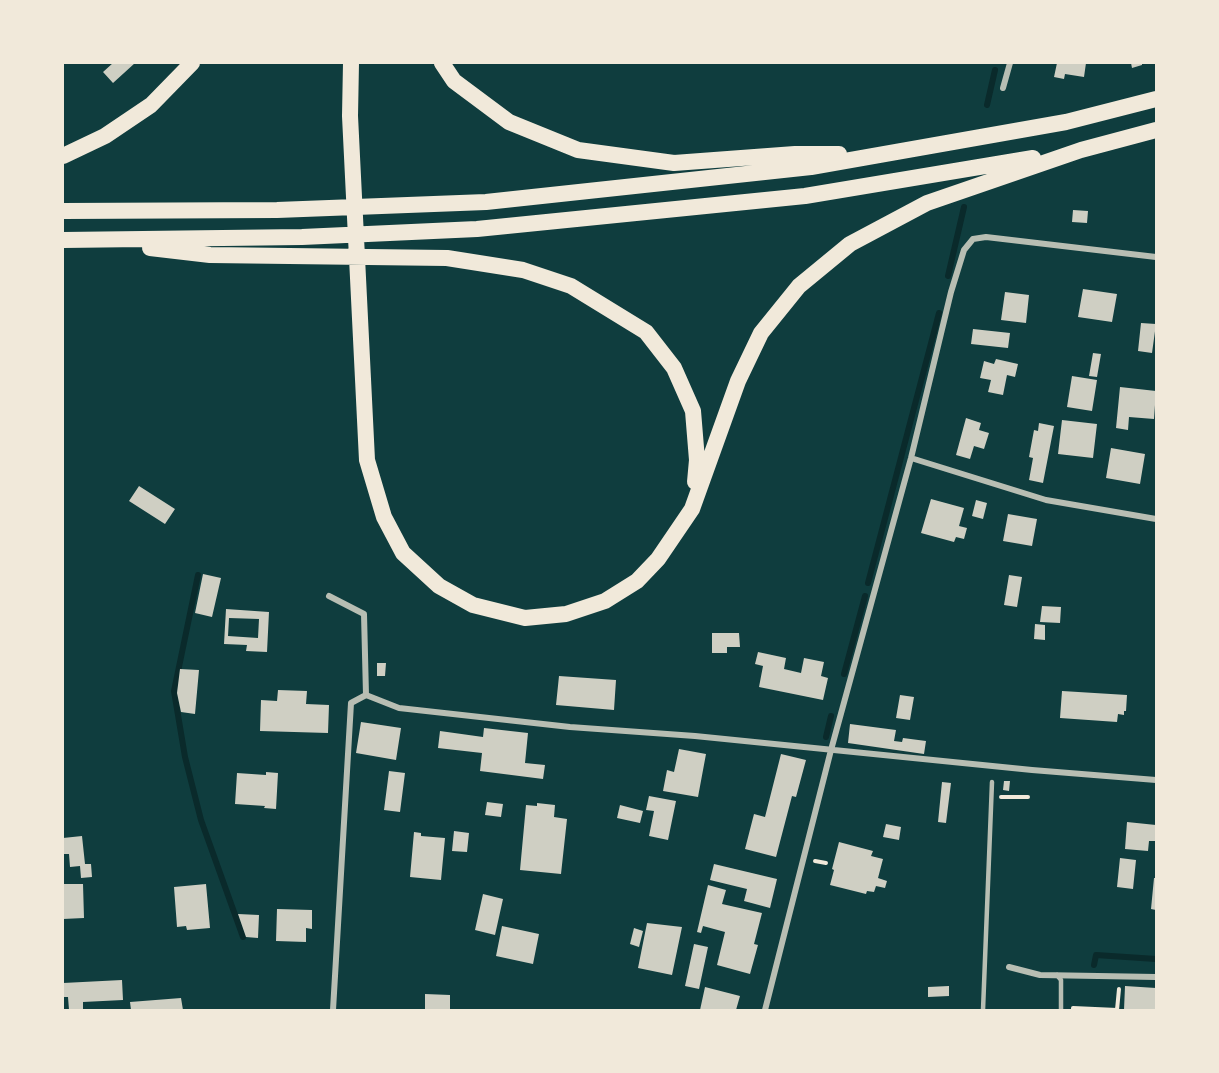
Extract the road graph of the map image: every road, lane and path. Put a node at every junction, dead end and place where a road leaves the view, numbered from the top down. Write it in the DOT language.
graph roads {
  1 [pos="192,63"];
  2 [pos="351,63"];
  3 [pos="442,63"];
  4 [pos="1010,63"];
  5 [pos="1003,88"];
  6 [pos="1156,99"];
  7 [pos="1156,130"];
  8 [pos="1081,150"];
  9 [pos="885,153"];
  10 [pos="63,156"];
  11 [pos="63,211"];
  12 [pos="69,240"];
  13 [pos="1156,257"];
  14 [pos="910,458"];
  15 [pos="692,510"];
  16 [pos="1156,519"];
  17 [pos="329,596"];
  18 [pos="366,695"];
  19 [pos="831,750"];
  20 [pos="1156,780"];
  21 [pos="992,782"];
  22 [pos="1009,967"];
  23 [pos="1057,975"];
  24 [pos="1156,977"];
  25 [pos="1119,980"];
  26 [pos="333,1010"];
  27 [pos="765,1010"];
  28 [pos="983,1010"];
  29 [pos="1061,1010"];
  30 [pos="1073,1010"];
  1 -- 10 [label="highway"];
  2 -- 15 [label="highway"];
  3 -- 9 [label="highway"];
  4 -- 5 [label="street"];
  6 -- 9 [label="highway"];
  7 -- 8 [label="highway"];
  8 -- 12 [label="highway"];
  8 -- 15 [label="highway"];
  9 -- 11 [label="highway"];
  12 -- 15 [label="highway"];
  13 -- 14 [label="street"];
  14 -- 16 [label="street"];
  14 -- 19 [label="street"];
  17 -- 18 [label="street"];
  18 -- 19 [label="street"];
  18 -- 26 [label="street"];
  19 -- 20 [label="street"];
  19 -- 27 [label="street"];
  21 -- 28 [label="lane"];
  22 -- 23 [label="street"];
  23 -- 24 [label="street"];
  23 -- 29 [label="lane"];
  25 -- 30 [label="path"];
}
